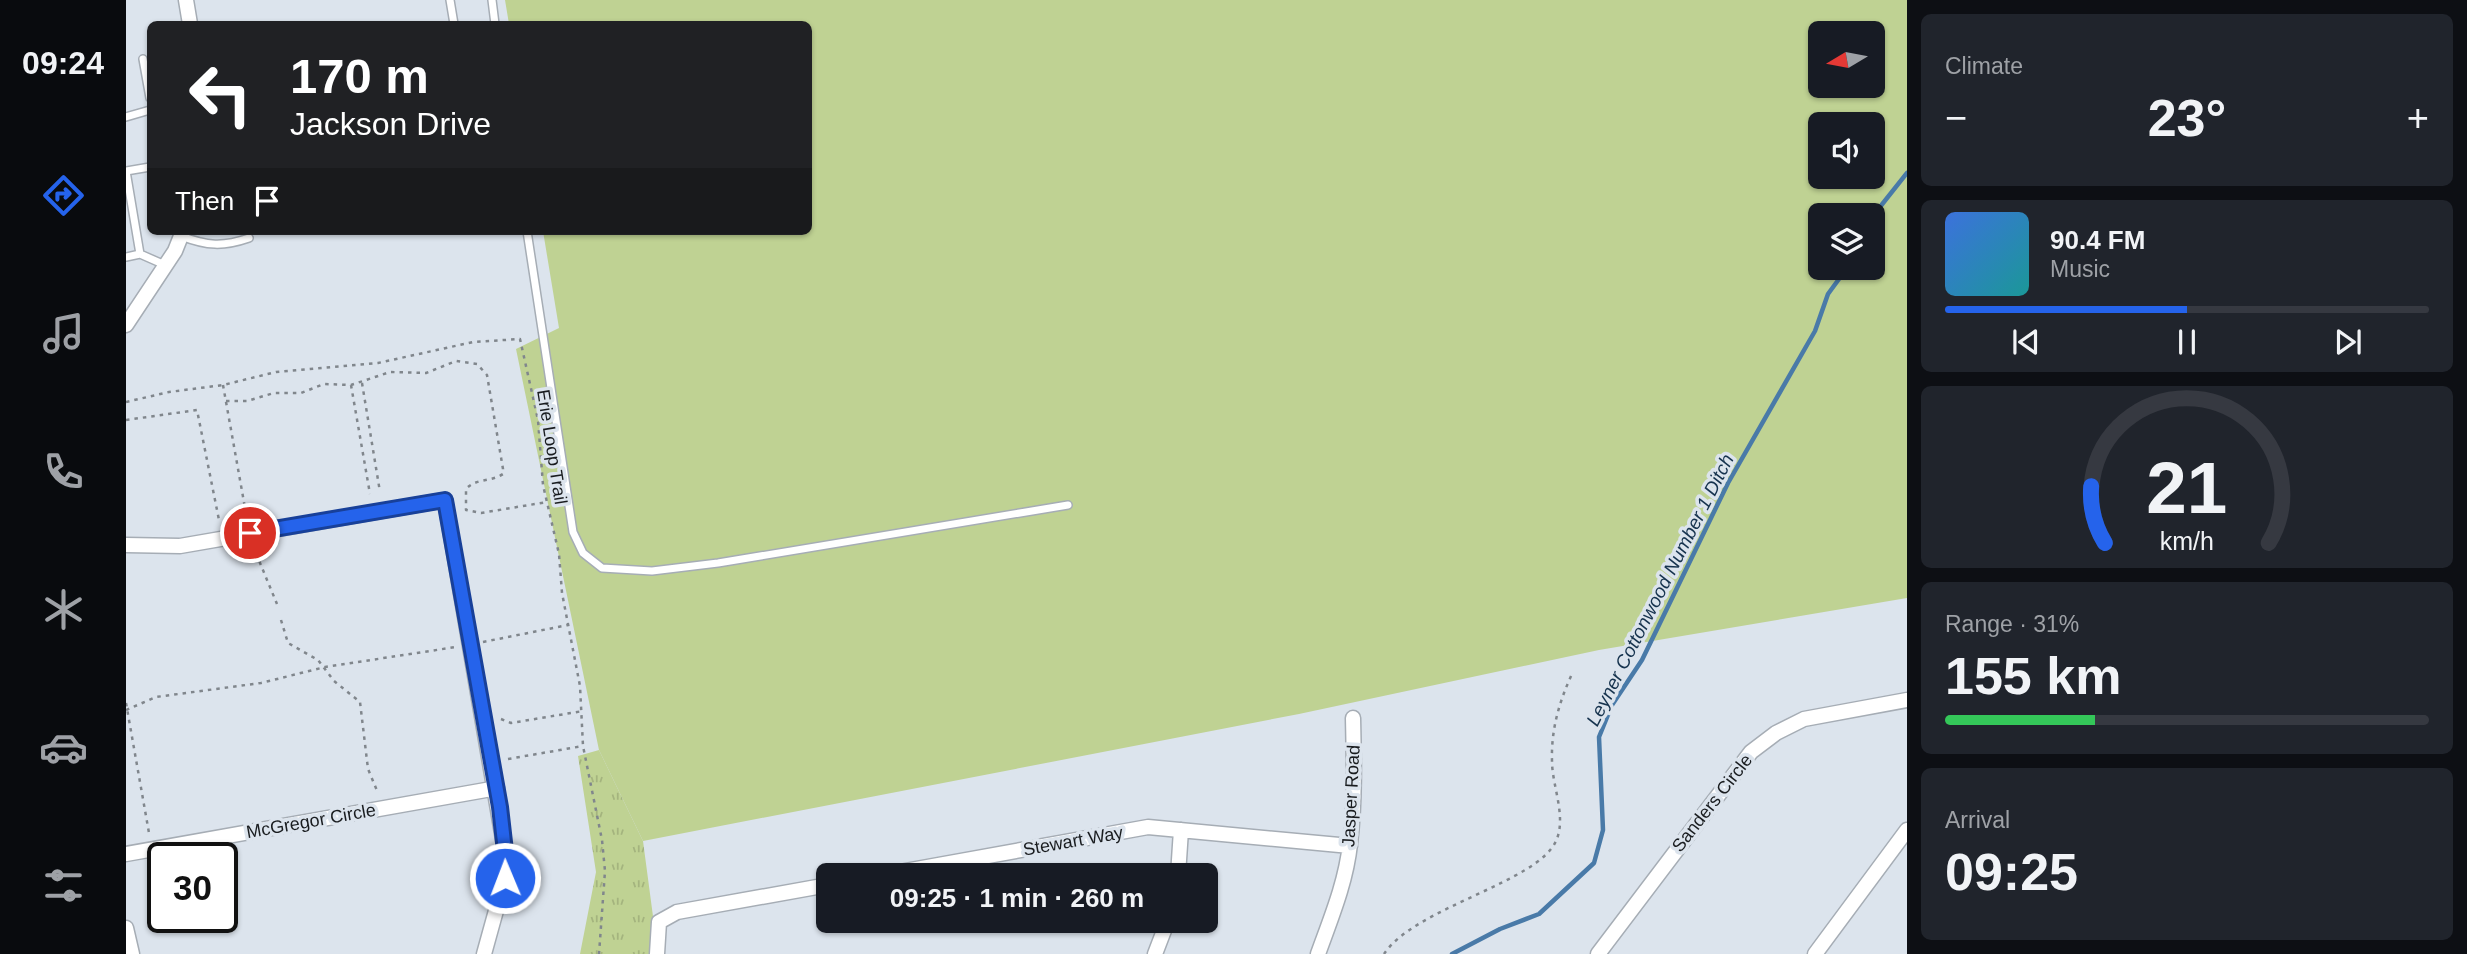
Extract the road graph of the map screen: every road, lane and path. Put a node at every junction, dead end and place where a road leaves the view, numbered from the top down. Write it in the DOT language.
graph roads {
  1 [pos="186,0"];
  2 [pos="450,0"];
  3 [pos="492,0"];
  4 [pos="190,21"];
  5 [pos="454,21"];
  6 [pos="495,21"];
  7 [pos="143,59"];
  8 [pos="147,81"];
  9 [pos="147,111"];
  10 [pos="126,117"];
  11 [pos="147,168"];
  12 [pos="126,171"];
  13 [pos="181,235"];
  14 [pos="184,235"];
  15 [pos="528,235"];
  16 [pos="249,238"];
  17 [pos="140,254"];
  18 [pos="126,257"];
  19 [pos="166,265"];
  20 [pos="126,325"];
  21 [pos="362,383"];
  22 [pos="223,385"];
  23 [pos="351,385"];
  24 [pos="226,401"];
  25 [pos="126,402"];
  26 [pos="126,420"];
  27 [pos="380,492"];
  28 [pos="370,494"];
  29 [pos="547,502"];
  30 [pos="1068,505"];
  31 [pos="219,520"];
  32 [pos="248,522"];
  33 [pos="126,545"];
  34 [pos="252,545"];
  35 [pos="277,604"];
  36 [pos="281,620"];
  37 [pos="568,625"];
  38 [pos="483,642"];
  39 [pos="460,646"];
  40 [pos="325,667"];
  41 [pos="1572,674"];
  42 [pos="1907,700"];
  43 [pos="126,703"];
  44 [pos="127,710"];
  45 [pos="583,711"];
  46 [pos="1353,718"];
  47 [pos="501,719"];
  48 [pos="583,746"];
  49 [pos="508,759"];
  50 [pos="497,788"];
  51 [pos="378,793"];
  52 [pos="1181,830"];
  53 [pos="1907,830"];
  54 [pos="149,833"];
  55 [pos="1350,846"];
  56 [pos="126,854"];
  57 [pos="951,863"];
  58 [pos="1179,863"];
  59 [pos="816,887"];
  60 [pos="126,928"];
  61 [pos="1163,933"];
  62 [pos="132,954"];
  63 [pos="484,954"];
  64 [pos="599,954"];
  65 [pos="657,954"];
  66 [pos="1155,954"];
  67 [pos="1318,954"];
  68 [pos="1384,954"];
  69 [pos="1598,954"];
  70 [pos="1815,954"];
  1 -- 4 [label="street"];
  2 -- 5 [label="lane"];
  3 -- 6 [label="lane"];
  7 -- 8 [label="lane"];
  9 -- 10 [label="lane"];
  11 -- 12 [label="lane"];
  12 -- 17 [label="lane"];
  13 -- 19 [label="street"];
  14 -- 16 [label="lane"];
  15 -- 30 [label="lane"];
  17 -- 18 [label="lane"];
  17 -- 19 [label="lane"];
  19 -- 20 [label="street"];
  21 -- 23 [label="path"];
  21 -- 27 [label="path"];
  21 -- 29 [label="path"];
  22 -- 24 [label="path"];
  22 -- 25 [label="path, Erie Loop Trail"];
  22 -- 29 [label="path, Erie Loop Trail"];
  23 -- 24 [label="path"];
  23 -- 28 [label="path"];
  24 -- 32 [label="path"];
  26 -- 31 [label="path"];
  29 -- 37 [label="path, Erie Loop Trail"];
  33 -- 50 [label="street"];
  34 -- 35 [label="path"];
  36 -- 40 [label="path"];
  37 -- 38 [label="path"];
  37 -- 45 [label="path, Erie Loop Trail"];
  39 -- 40 [label="path"];
  40 -- 44 [label="path"];
  40 -- 51 [label="path"];
  41 -- 68 [label="path"];
  42 -- 69 [label="street, Sanders Circle"];
  43 -- 44 [label="path"];
  44 -- 54 [label="path"];
  45 -- 47 [label="path"];
  45 -- 48 [label="path, Erie Loop Trail"];
  46 -- 55 [label="street, Jasper Road"];
  48 -- 49 [label="path"];
  48 -- 64 [label="path, Erie Loop Trail"];
  50 -- 56 [label="street, McGregor Circle"];
  50 -- 63 [label="street"];
  52 -- 55 [label="street, Stewart Way"];
  52 -- 57 [label="street, Stewart Way"];
  52 -- 58 [label="street"];
  53 -- 70 [label="street"];
  55 -- 67 [label="street, Jasper Road"];
  59 -- 65 [label="street"];
  60 -- 62 [label="street"];
  61 -- 66 [label="street"];
}
